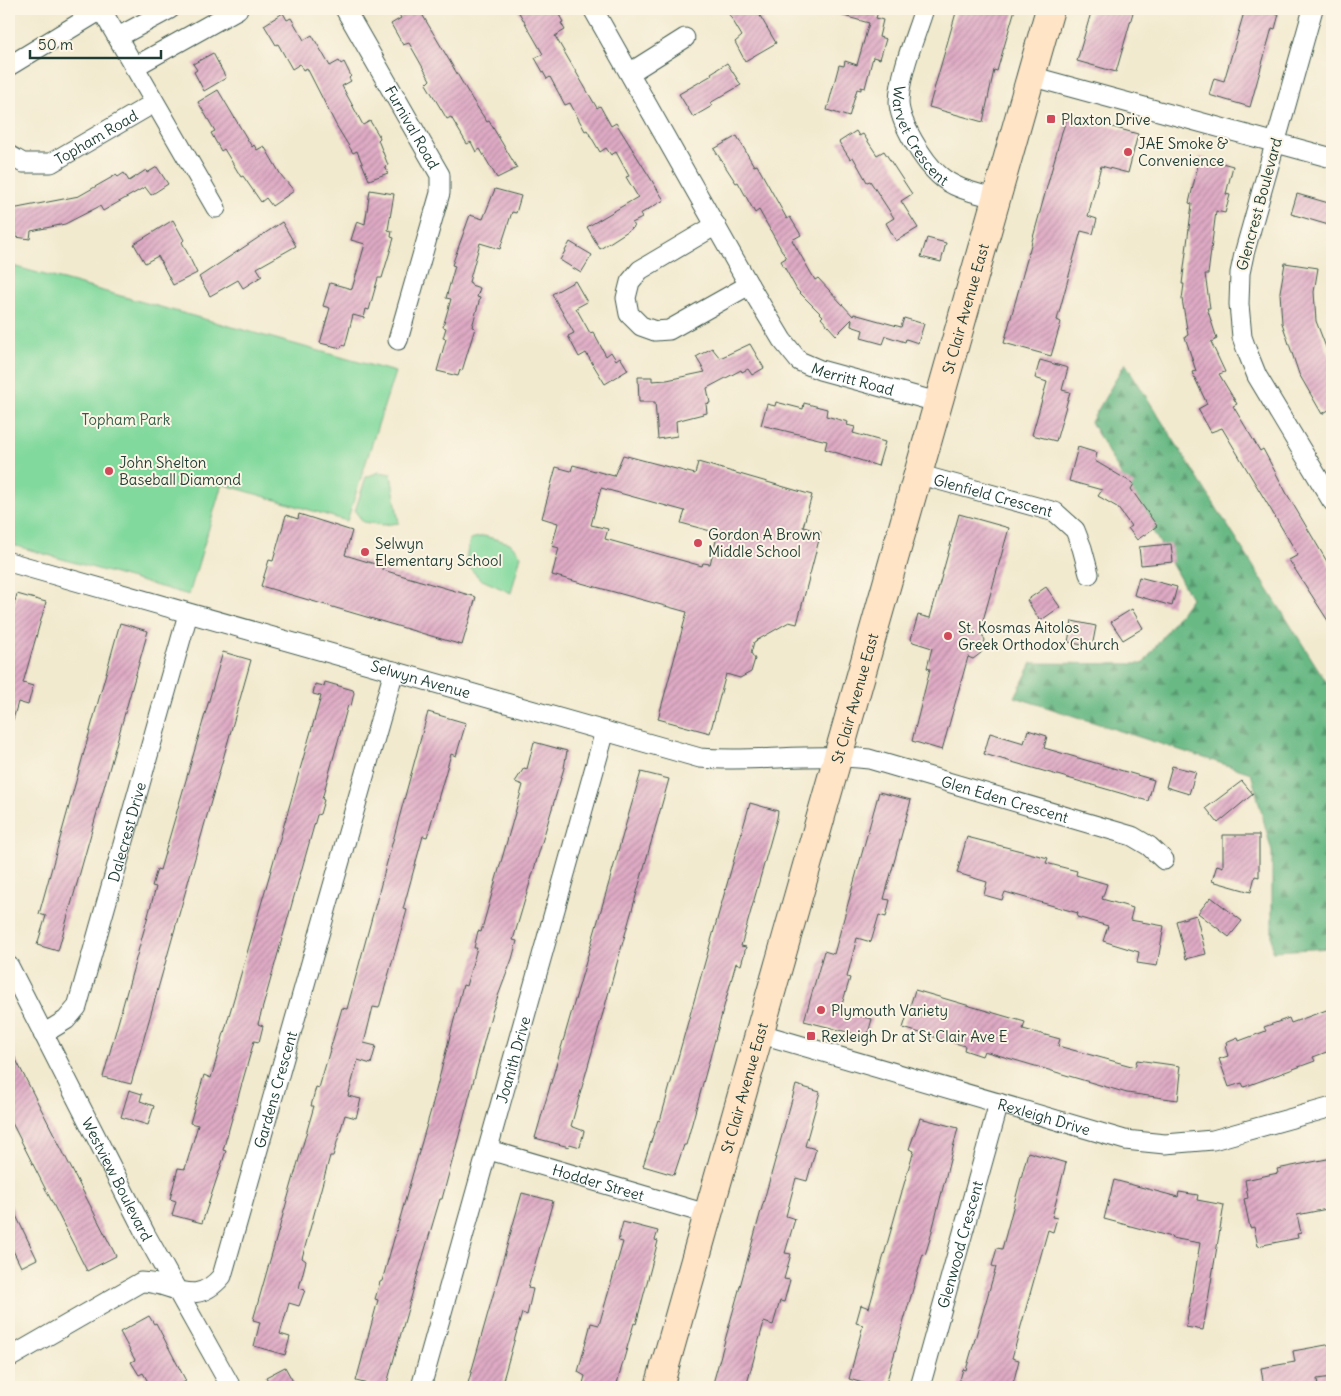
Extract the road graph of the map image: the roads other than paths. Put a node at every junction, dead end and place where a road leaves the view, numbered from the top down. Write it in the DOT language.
graph roads {
  1 [pos="101,9"];
  2 [pos="170,9"];
  3 [pos="238,9"];
  4 [pos="345,9"];
  5 [pos="594,9"];
  6 [pos="924,9"];
  7 [pos="1050,9"];
  8 [pos="1313,9"];
  9 [pos="118,38"];
  10 [pos="685,38"];
  11 [pos="9,66"];
  12 [pos="134,67"];
  13 [pos="631,72"];
  14 [pos="1030,76"];
  15 [pos="154,103"];
  16 [pos="1275,142"];
  17 [pos="9,155"];
  18 [pos="1332,158"];
  19 [pos="995,198"];
  20 [pos="216,208"];
  21 [pos="716,225"];
  22 [pos="749,285"];
  23 [pos="398,340"];
  24 [pos="937,402"];
  25 [pos="917,474"];
  26 [pos="1332,501"];
  27 [pos="9,562"];
  28 [pos="1089,574"];
  29 [pos="188,614"];
  30 [pos="394,671"];
  31 [pos="605,731"];
  32 [pos="837,756"];
  33 [pos="1164,860"];
  34 [pos="9,966"];
  35 [pos="758,1033"];
  36 [pos="43,1034"];
  37 [pos="999,1103"];
  38 [pos="1332,1107"];
  39 [pos="489,1150"];
  40 [pos="706,1214"];
  41 [pos="178,1292"];
  42 [pos="9,1358"];
  43 [pos="231,1387"];
  44 [pos="421,1387"];
  45 [pos="659,1387"];
  46 [pos="920,1387"];
  1 -- 9 [label="street, Topham Road"];
  1 -- 11 [label="street, Topham Road"];
  2 -- 9 [label="street"];
  3 -- 12 [label="street"];
  4 -- 23 [label="street, Furnival Road"];
  5 -- 13 [label="street, Merritt Road"];
  6 -- 19 [label="street, Warvet Crescent"];
  7 -- 14 [label="main road, St Clair Avenue East"];
  8 -- 16 [label="street, Glencrest Boulevard"];
  9 -- 12 [label="street, Topham Road"];
  10 -- 13 [label="street"];
  12 -- 15 [label="street, Topham Road"];
  13 -- 21 [label="street, Merritt Road"];
  14 -- 16 [label="street"];
  14 -- 19 [label="main road, St Clair Avenue East"];
  15 -- 17 [label="street, Topham Road"];
  15 -- 20 [label="street, Topham Road"];
  16 -- 18 [label="street"];
  16 -- 26 [label="street, Glencrest Boulevard"];
  19 -- 24 [label="main road, St Clair Avenue East"];
  21 -- 22 [label="street, Merritt Road"];
  21 -- 22 [label="street"];
  22 -- 24 [label="street, Merritt Road"];
  24 -- 25 [label="main road, St Clair Avenue East"];
  25 -- 28 [label="street, Glenfield Crescent"];
  25 -- 32 [label="main road, St Clair Avenue East"];
  27 -- 29 [label="street, Selwyn Avenue"];
  29 -- 30 [label="street, Selwyn Avenue"];
  29 -- 36 [label="street, Dalecrest Drive"];
  30 -- 31 [label="street, Selwyn Avenue"];
  30 -- 41 [label="street, Gardens Crescent"];
  31 -- 32 [label="street, Selwyn Avenue"];
  31 -- 39 [label="street, Joanith Drive"];
  32 -- 33 [label="street, Glen Eden Crescent"];
  32 -- 35 [label="main road, St Clair Avenue East"];
  34 -- 36 [label="street, Westview Boulevard"];
  35 -- 37 [label="street, Rexleigh Drive"];
  35 -- 40 [label="main road, St Clair Avenue East"];
  36 -- 41 [label="street, Westview Boulevard"];
  37 -- 38 [label="street, Rexleigh Drive"];
  37 -- 46 [label="street, Glenwood Crescent"];
  39 -- 40 [label="street, Hodder Street"];
  39 -- 44 [label="street, Joanith Drive"];
  40 -- 45 [label="main road, St Clair Avenue East"];
  41 -- 42 [label="street, Gardens Crescent"];
  41 -- 43 [label="street, Westview Boulevard"];
}
